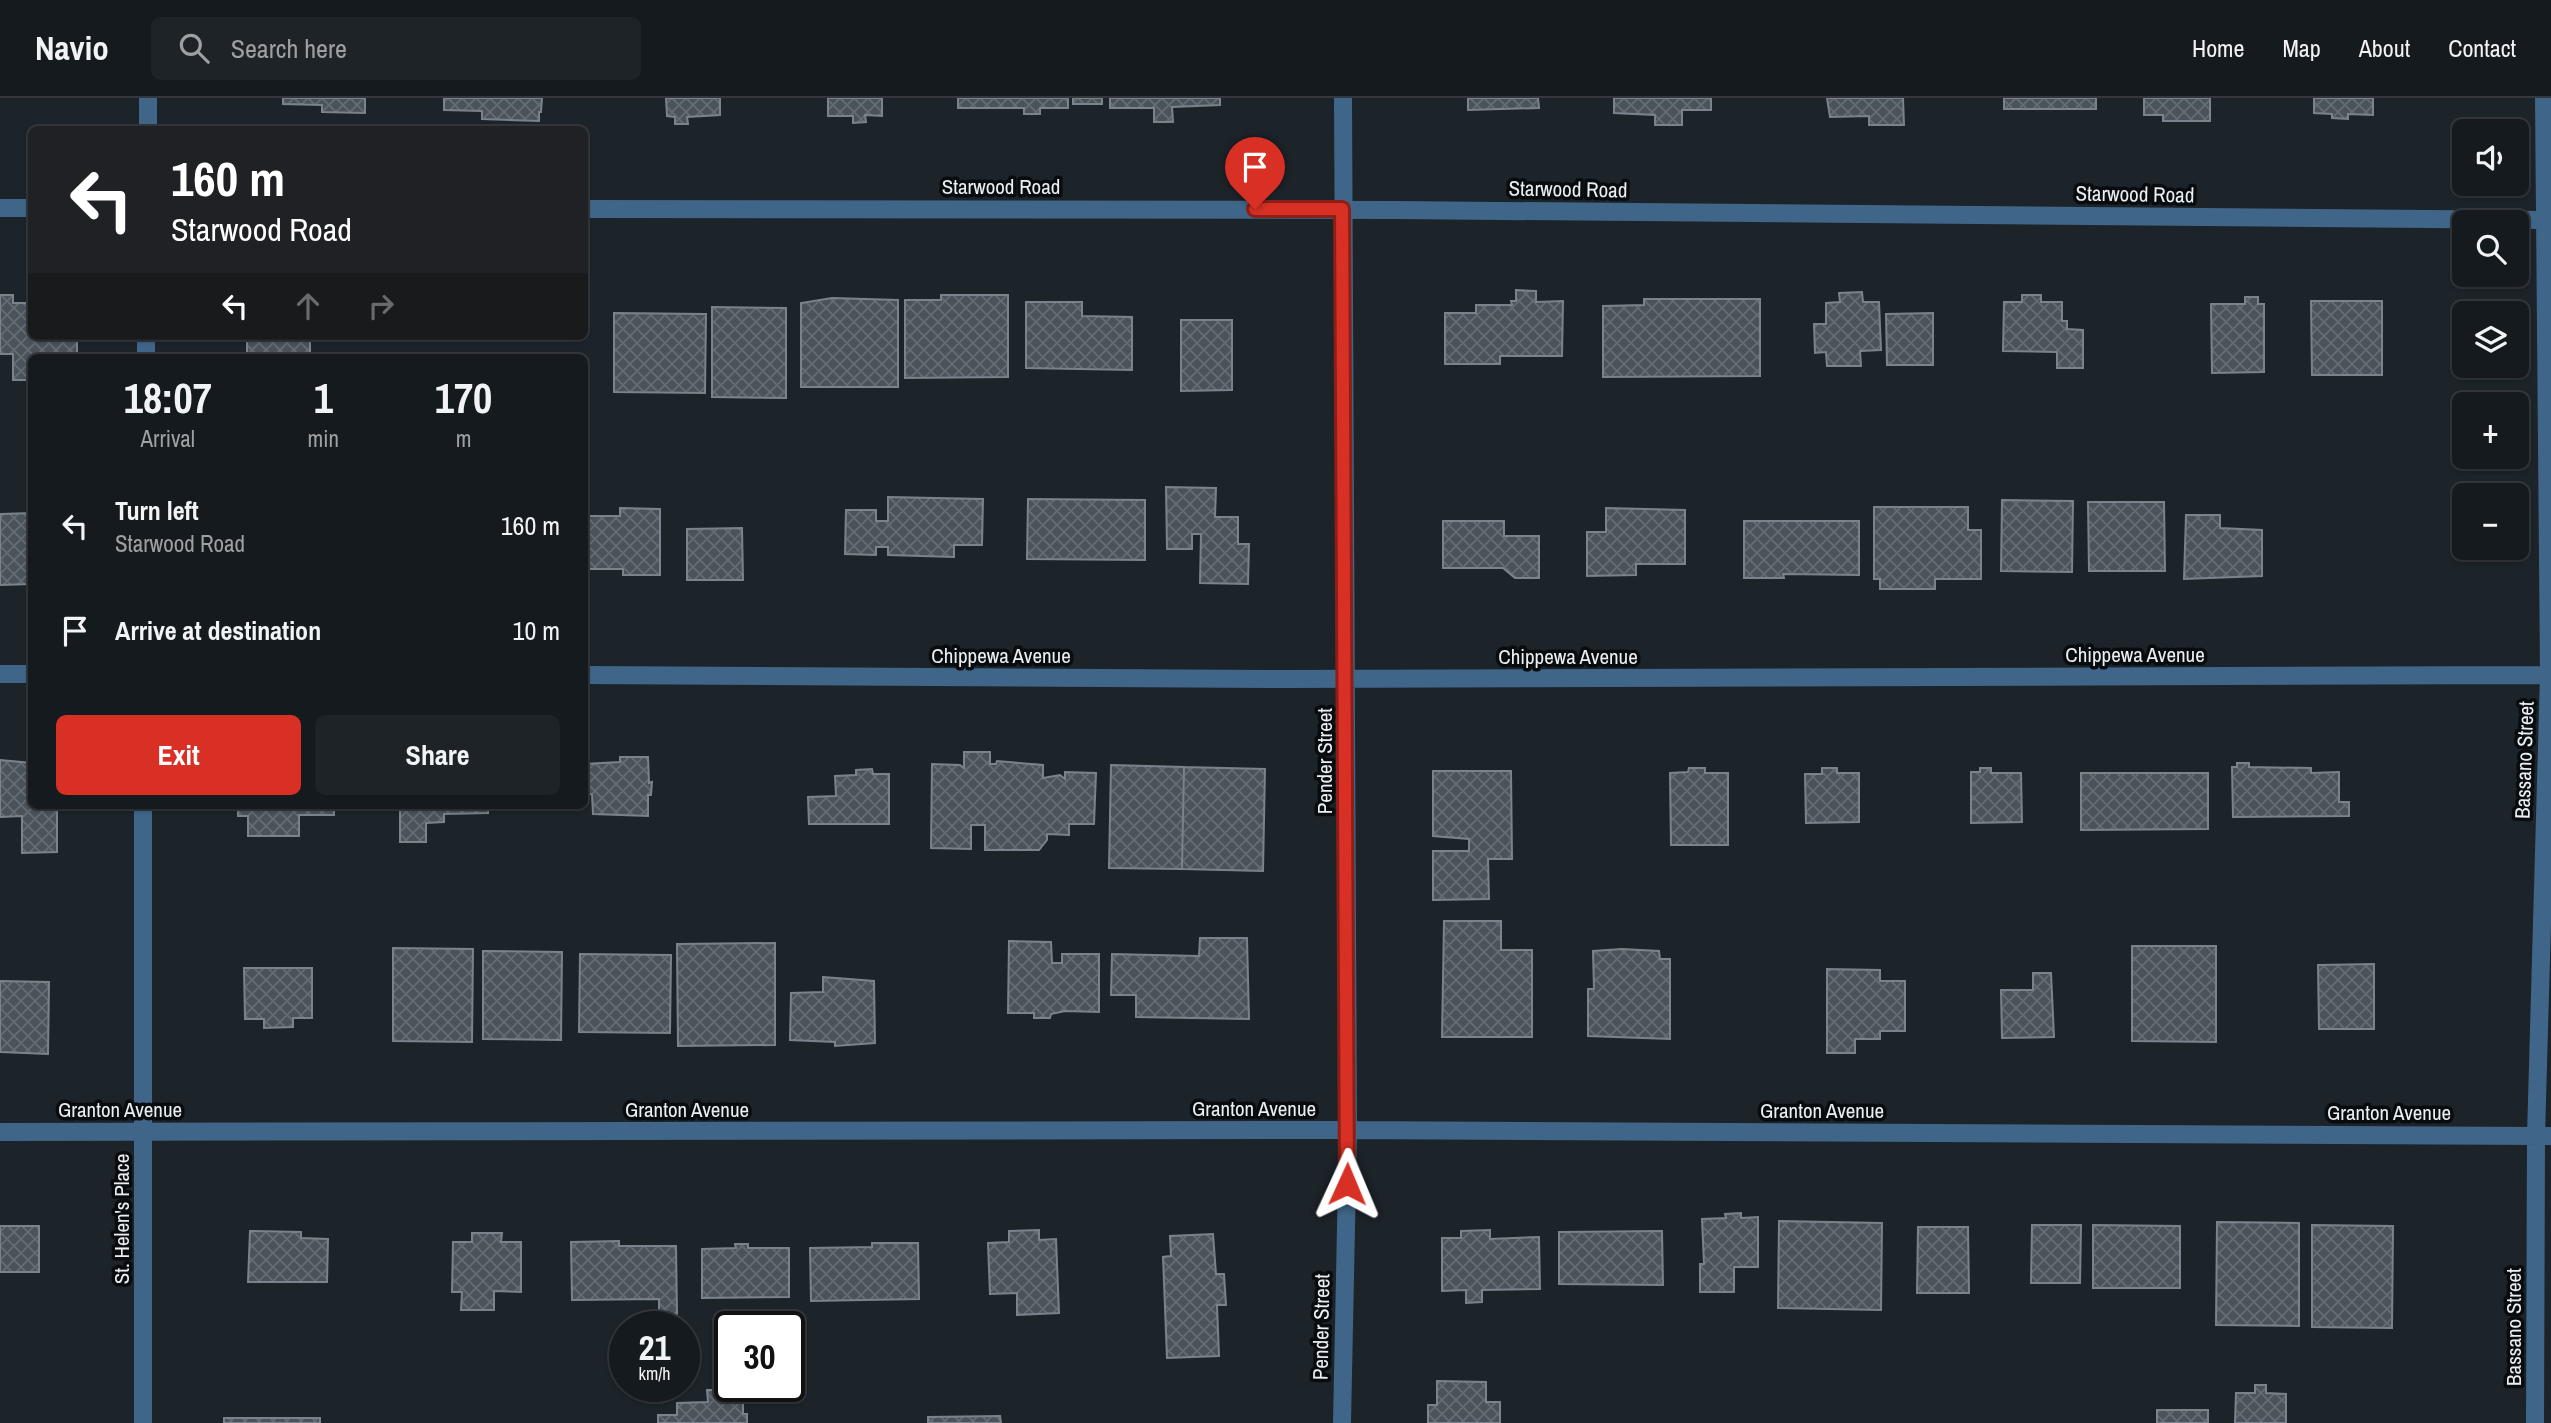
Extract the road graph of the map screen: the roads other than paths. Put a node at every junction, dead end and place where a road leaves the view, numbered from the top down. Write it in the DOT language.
graph roads {
  1 [pos="148,98"];
  2 [pos="1343,98"];
  3 [pos="2544,98"];
  4 [pos="148,126"];
  5 [pos="0,208"];
  6 [pos="28,208"];
  7 [pos="588,209"];
  8 [pos="1342,209"];
  9 [pos="2547,220"];
  10 [pos="0,674"];
  11 [pos="28,674"];
  12 [pos="2550,675"];
  13 [pos="588,676"];
  14 [pos="1346,679"];
  15 [pos="143,809"];
  16 [pos="1348,1130"];
  17 [pos="0,1132"];
  18 [pos="144,1132"];
  19 [pos="2544,1136"];
  20 [pos="143,1423"];
  21 [pos="1342,1423"];
  22 [pos="2535,1423"];
  1 -- 4 [label="street"];
  2 -- 8 [label="street, Pender Street"];
  3 -- 9 [label="street, Bassano Street"];
  5 -- 6 [label="street"];
  7 -- 8 [label="street, Starwood Road"];
  8 -- 9 [label="street, Starwood Road"];
  8 -- 14 [label="street, Pender Street"];
  9 -- 12 [label="street, Bassano Street"];
  10 -- 11 [label="street"];
  12 -- 14 [label="street, Chippewa Avenue"];
  12 -- 19 [label="street, Bassano Street"];
  13 -- 14 [label="street, Chippewa Avenue"];
  14 -- 16 [label="street, Pender Street"];
  15 -- 18 [label="street, St. Helen's Place"];
  16 -- 18 [label="street, Granton Avenue"];
  16 -- 19 [label="street, Granton Avenue"];
  16 -- 21 [label="street, Pender Street"];
  17 -- 18 [label="street, Granton Avenue"];
  18 -- 20 [label="street, St. Helen's Place"];
  19 -- 22 [label="street, Bassano Street"];
}
